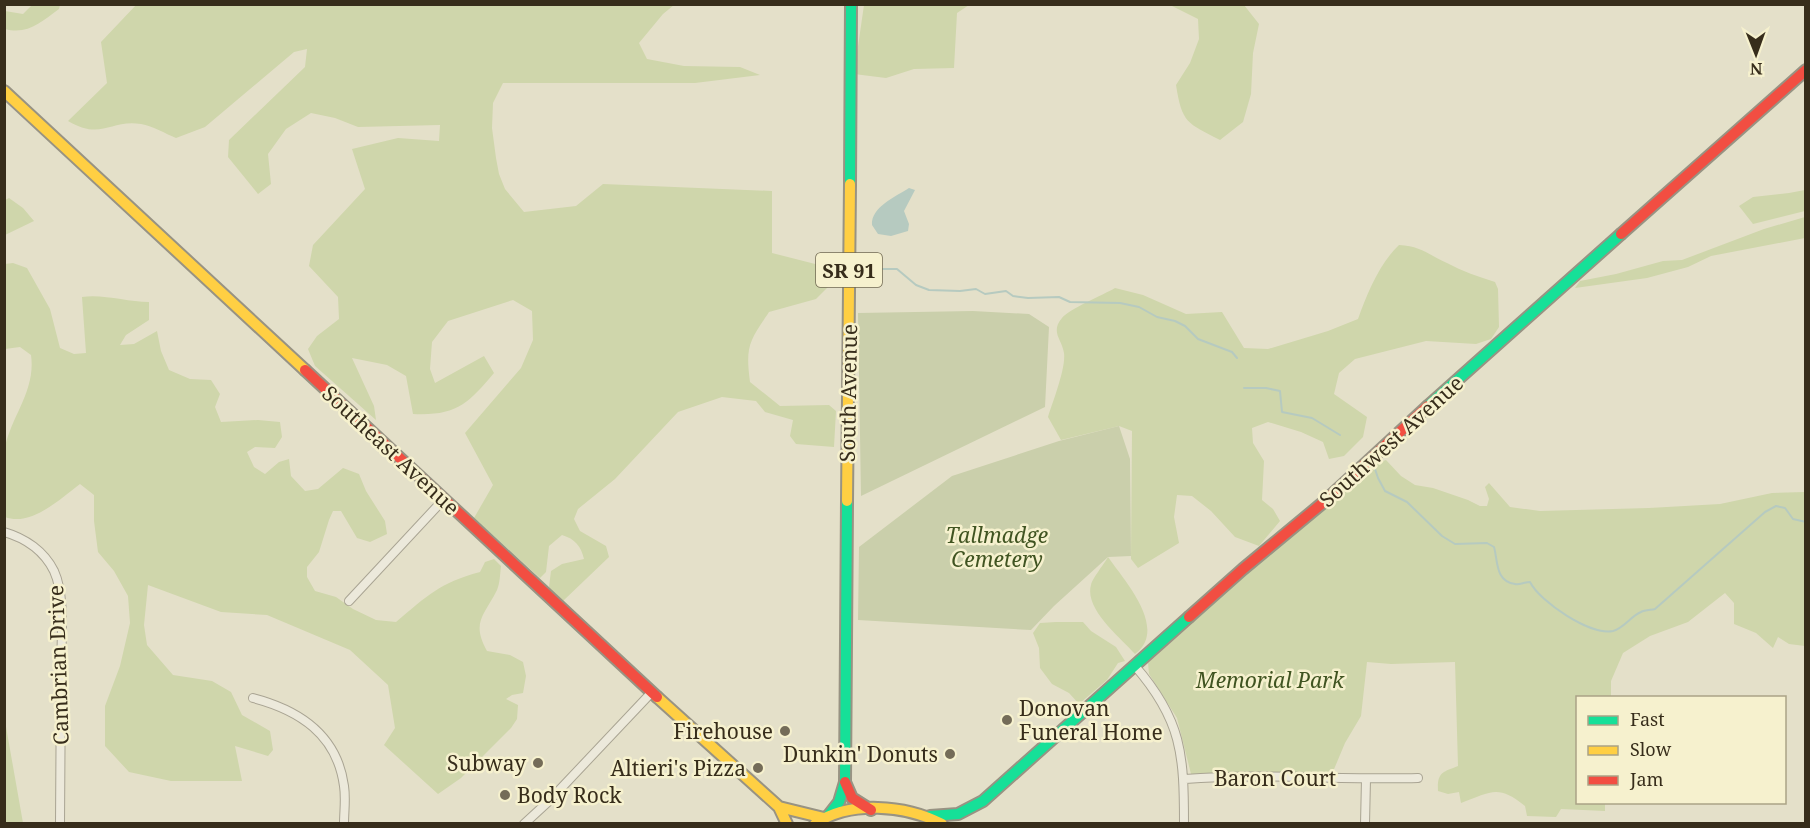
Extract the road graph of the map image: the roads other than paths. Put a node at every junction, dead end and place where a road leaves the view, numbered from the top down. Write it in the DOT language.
graph roads {
  1 [pos="851,4"];
  2 [pos="1806,70"];
  3 [pos="4,91"];
  4 [pos="444,499"];
  5 [pos="4,532"];
  6 [pos="348,600"];
  7 [pos="1135,666"];
  8 [pos="652,692"];
  9 [pos="253,698"];
  10 [pos="1418,778"];
  11 [pos="1185,779"];
  12 [pos="1366,779"];
  13 [pos="845,782"];
  14 [pos="779,807"];
  15 [pos="973,808"];
  16 [pos="872,810"];
  17 [pos="930,816"];
  18 [pos="822,819"];
  19 [pos="60,824"];
  20 [pos="344,824"];
  21 [pos="524,824"];
  22 [pos="787,824"];
  23 [pos="942,824"];
  24 [pos="965,824"];
  25 [pos="1184,824"];
  26 [pos="1365,824"];
  1 -- 13 [label="street, South Avenue / SR 91"];
  2 -- 7 [label="street, Southwest Avenue"];
  3 -- 4 [label="street, Southeast Avenue"];
  4 -- 6 [label="street"];
  4 -- 8 [label="street, Southeast Avenue"];
  5 -- 19 [label="street, Cambrian Drive"];
  7 -- 11 [label="street"];
  7 -- 15 [label="street, Southwest Avenue"];
  8 -- 14 [label="street, Southeast Avenue"];
  8 -- 21 [label="street"];
  9 -- 20 [label="street"];
  10 -- 12 [label="street, Baron Court"];
  11 -- 12 [label="street, Baron Court"];
  11 -- 25 [label="street"];
  12 -- 26 [label="street"];
  13 -- 16 [label="street"];
  13 -- 18 [label="street, South Avenue / SR 91"];
  14 -- 18 [label="street, Southeast Avenue"];
  14 -- 22 [label="street, Southeast Avenue"];
  15 -- 17 [label="street, Southwest Avenue"];
  15 -- 24 [label="street, Southwest Avenue"];
  16 -- 17 [label="street"];
  16 -- 18 [label="street"];
  17 -- 23 [label="street"];
}
